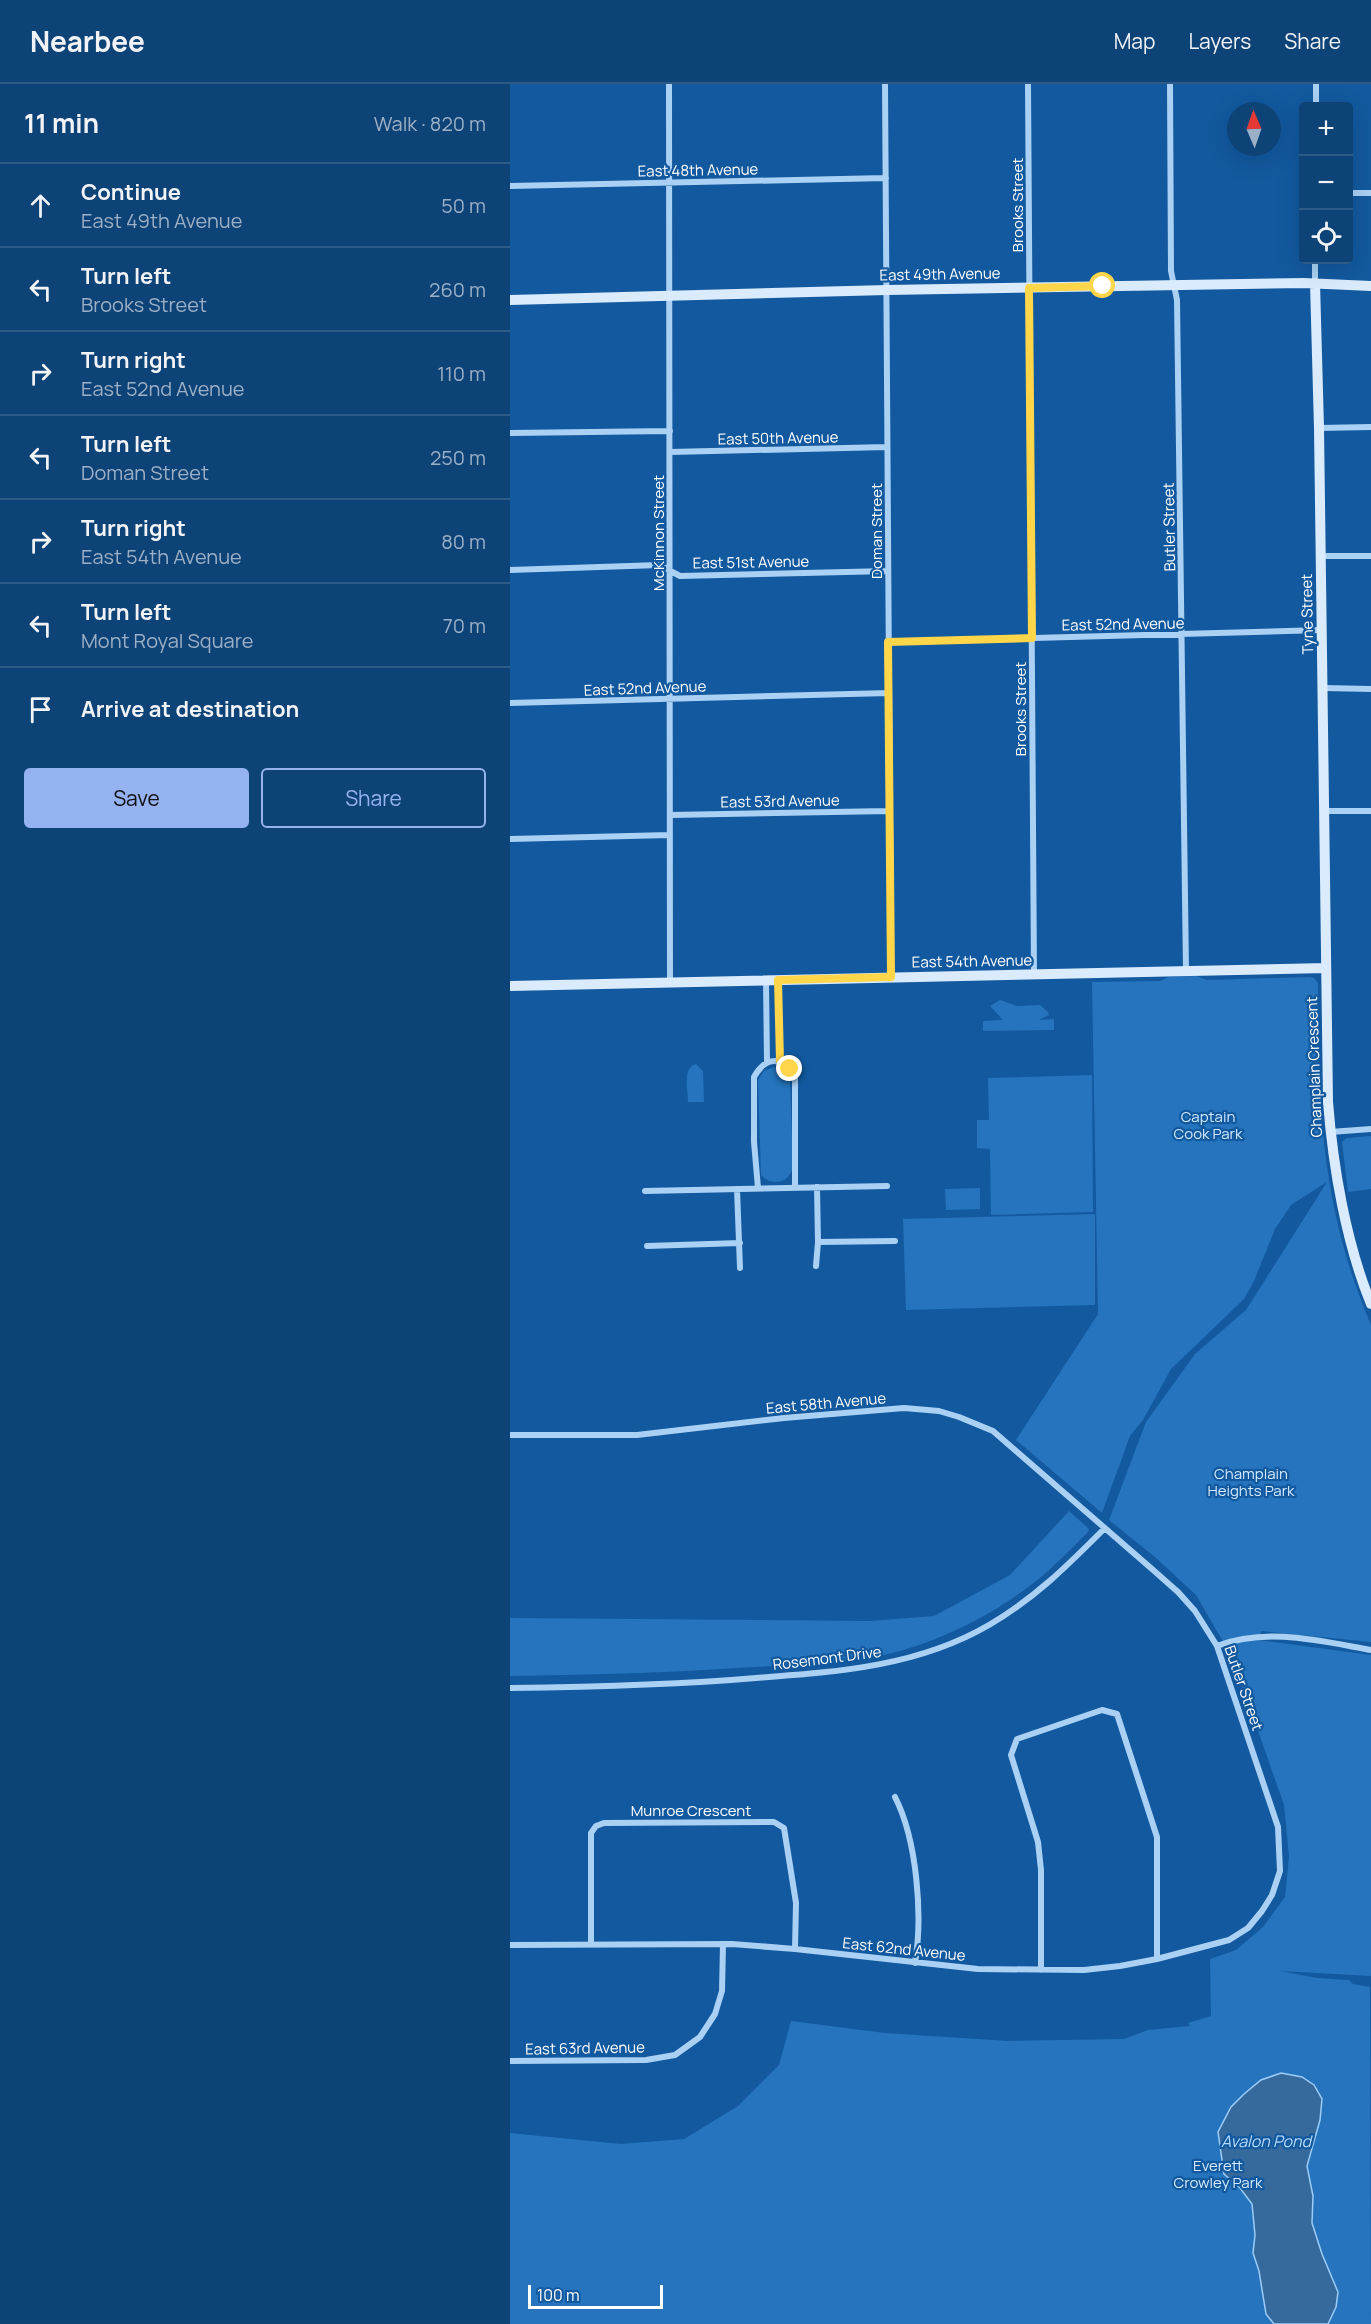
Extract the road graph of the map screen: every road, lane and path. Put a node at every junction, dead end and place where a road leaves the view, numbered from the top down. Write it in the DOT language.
graph roads {
  1 [pos="669,84"];
  2 [pos="885,84"];
  3 [pos="1028,84"];
  4 [pos="1170,84"];
  5 [pos="1316,84"];
  6 [pos="1316,102"];
  7 [pos="886,178"];
  8 [pos="670,183"];
  9 [pos="510,186"];
  10 [pos="1353,193"];
  11 [pos="1371,193"];
  12 [pos="1315,264"];
  13 [pos="1315,283"];
  14 [pos="1174,285"];
  15 [pos="1371,286"];
  16 [pos="1029,288"];
  17 [pos="886,290"];
  18 [pos="670,295"];
  19 [pos="510,300"];
  20 [pos="1371,427"];
  21 [pos="1319,428"];
  22 [pos="670,431"];
  23 [pos="510,433"];
  24 [pos="887,447"];
  25 [pos="670,452"];
  26 [pos="1321,556"];
  27 [pos="1371,556"];
  28 [pos="510,570"];
  29 [pos="670,571"];
  30 [pos="888,571"];
  31 [pos="1322,630"];
  32 [pos="1183,635"];
  33 [pos="1032,638"];
  34 [pos="888,642"];
  35 [pos="1323,688"];
  36 [pos="1371,689"];
  37 [pos="889,693"];
  38 [pos="671,699"];
  39 [pos="510,703"];
  40 [pos="1324,811"];
  41 [pos="1371,811"];
  42 [pos="890,812"];
  43 [pos="671,815"];
  44 [pos="669,835"];
  45 [pos="510,839"];
  46 [pos="1326,968"];
  47 [pos="1186,971"];
  48 [pos="1034,974"];
  49 [pos="891,977"];
  50 [pos="766,980"];
  51 [pos="778,980"];
  52 [pos="670,982"];
  53 [pos="510,986"];
  54 [pos="780,1061"];
  55 [pos="767,1062"];
  56 [pos="1371,1129"];
  57 [pos="1330,1132"];
  58 [pos="887,1186"];
  59 [pos="817,1187"];
  60 [pos="758,1188"];
  61 [pos="795,1188"];
  62 [pos="737,1189"];
  63 [pos="645,1191"];
  64 [pos="895,1241"];
  65 [pos="818,1242"];
  66 [pos="740,1244"];
  67 [pos="647,1246"];
  68 [pos="816,1266"];
  69 [pos="741,1268"];
  70 [pos="1371,1304"];
  71 [pos="510,1435"];
  72 [pos="1104,1529"];
  73 [pos="1217,1646"];
  74 [pos="1371,1650"];
  75 [pos="510,1688"];
  76 [pos="895,1797"];
  77 [pos="1272,1894"];
  78 [pos="591,1944"];
  79 [pos="723,1944"];
  80 [pos="510,1945"];
  81 [pos="795,1948"];
  82 [pos="1157,1959"];
  83 [pos="915,1963"];
  84 [pos="1041,1970"];
  85 [pos="510,2061"];
  1 -- 8 [label="street, McKinnon Street"];
  2 -- 7 [label="street, Doman Street"];
  3 -- 16 [label="street, Brooks Street"];
  4 -- 14 [label="street, Butler Street"];
  5 -- 6 [label="street"];
  7 -- 8 [label="street, East 48th Avenue"];
  7 -- 17 [label="street, Doman Street"];
  8 -- 9 [label="street, East 48th Avenue"];
  8 -- 18 [label="street, McKinnon Street"];
  10 -- 11 [label="street"];
  12 -- 13 [label="street, Tyne Street"];
  13 -- 14 [label="street, East 49th Avenue"];
  13 -- 15 [label="street, East 49th Avenue"];
  13 -- 21 [label="street, Tyne Street"];
  14 -- 16 [label="street, East 49th Avenue"];
  14 -- 32 [label="street, Butler Street"];
  16 -- 17 [label="street, East 49th Avenue"];
  16 -- 33 [label="street, Brooks Street"];
  17 -- 18 [label="street, East 49th Avenue"];
  17 -- 24 [label="street, Doman Street"];
  18 -- 19 [label="street, East 49th Avenue"];
  18 -- 22 [label="street, McKinnon Street"];
  20 -- 21 [label="street"];
  21 -- 26 [label="street, Tyne Street"];
  22 -- 23 [label="street"];
  22 -- 25 [label="street, McKinnon Street"];
  24 -- 25 [label="street, East 50th Avenue"];
  24 -- 30 [label="street, Doman Street"];
  25 -- 29 [label="street, McKinnon Street"];
  26 -- 27 [label="street"];
  26 -- 31 [label="street, Tyne Street"];
  28 -- 29 [label="street, East 51st Avenue"];
  29 -- 30 [label="street, East 51st Avenue"];
  29 -- 38 [label="street, McKinnon Street"];
  30 -- 34 [label="street, Doman Street"];
  31 -- 32 [label="street, East 52nd Avenue"];
  31 -- 35 [label="street, Tyne Street"];
  32 -- 33 [label="street, East 52nd Avenue"];
  32 -- 47 [label="street, Butler Street"];
  33 -- 34 [label="street, East 52nd Avenue"];
  33 -- 48 [label="street, Brooks Street"];
  34 -- 37 [label="street, Doman Street"];
  35 -- 36 [label="street"];
  35 -- 40 [label="street, Tyne Street"];
  37 -- 38 [label="street, East 52nd Avenue"];
  37 -- 42 [label="street, Doman Street"];
  38 -- 39 [label="street, East 52nd Avenue"];
  38 -- 43 [label="street, McKinnon Street"];
  40 -- 41 [label="street"];
  40 -- 46 [label="street, Tyne Street"];
  42 -- 43 [label="street, East 53rd Avenue"];
  42 -- 49 [label="street, Doman Street"];
  43 -- 44 [label="street, McKinnon Street"];
  44 -- 45 [label="street"];
  44 -- 52 [label="street, McKinnon Street"];
  46 -- 47 [label="street, East 54th Avenue"];
  46 -- 57 [label="street, Champlain Crescent"];
  47 -- 48 [label="street, East 54th Avenue"];
  48 -- 49 [label="street, East 54th Avenue"];
  49 -- 51 [label="street, East 54th Avenue"];
  50 -- 51 [label="street, East 54th Avenue"];
  50 -- 52 [label="street, East 54th Avenue"];
  50 -- 55 [label="street"];
  51 -- 54 [label="street"];
  52 -- 53 [label="street, East 54th Avenue"];
  54 -- 55 [label="street"];
  54 -- 61 [label="street"];
  55 -- 60 [label="street"];
  56 -- 57 [label="street"];
  57 -- 70 [label="street, Champlain Crescent"];
  58 -- 59 [label="street"];
  59 -- 61 [label="street"];
  59 -- 65 [label="street"];
  60 -- 61 [label="street"];
  60 -- 62 [label="street"];
  62 -- 63 [label="street"];
  62 -- 66 [label="street"];
  64 -- 65 [label="street"];
  65 -- 68 [label="street"];
  66 -- 67 [label="street"];
  66 -- 69 [label="street"];
  71 -- 72 [label="street, East 58th Avenue"];
  72 -- 73 [label="street, Butler Street"];
  72 -- 75 [label="street, Rosemont Drive"];
  73 -- 74 [label="street"];
  73 -- 77 [label="street, Butler Street"];
  76 -- 83 [label="street"];
  77 -- 82 [label="street, East 62nd Avenue"];
  78 -- 79 [label="street, East 62nd Avenue"];
  78 -- 80 [label="street, East 62nd Avenue"];
  78 -- 81 [label="street, Munroe Crescent"];
  79 -- 81 [label="street, East 62nd Avenue"];
  79 -- 85 [label="street, East 63rd Avenue"];
  81 -- 83 [label="street, East 62nd Avenue"];
  82 -- 84 [label="street, East 62nd Avenue"];
  82 -- 84 [label="street"];
  83 -- 84 [label="street, East 62nd Avenue"];
}
